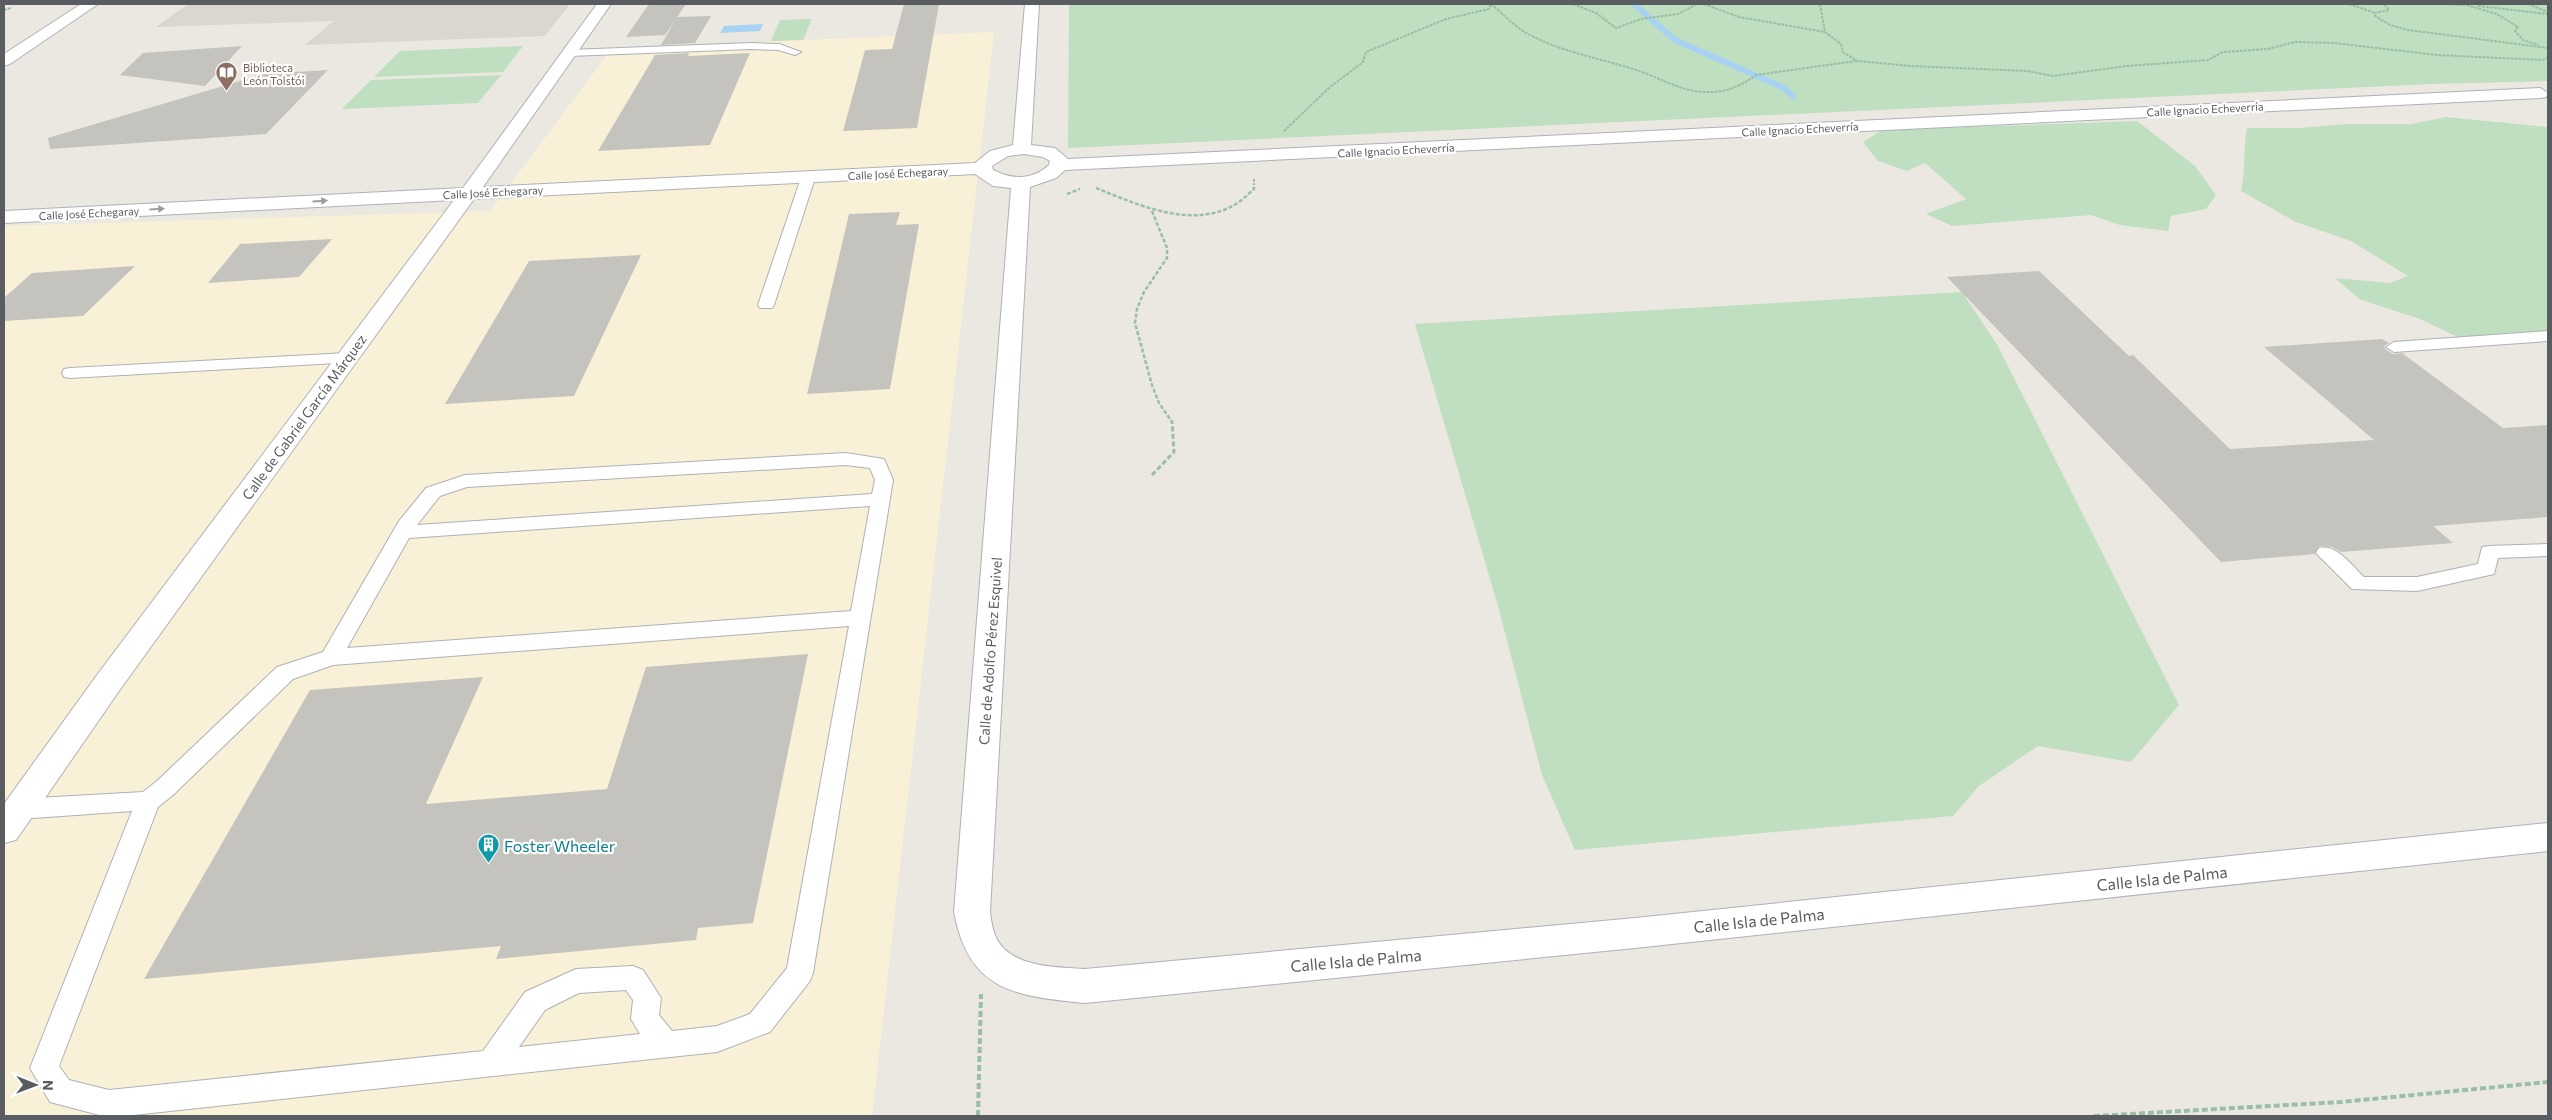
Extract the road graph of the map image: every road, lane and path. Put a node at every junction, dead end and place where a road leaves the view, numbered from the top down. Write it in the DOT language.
graph roads {
  1 [pos="91,4"];
  2 [pos="604,4"];
  3 [pos="1032,4"];
  4 [pos="1491,4"];
  5 [pos="1573,4"];
  6 [pos="1697,4"];
  7 [pos="1704,4"];
  8 [pos="1820,4"];
  9 [pos="2349,4"];
  10 [pos="2384,4"];
  11 [pos="2392,4"];
  12 [pos="2422,4"];
  13 [pos="2447,4"];
  14 [pos="2462,4"];
  15 [pos="2528,4"];
  16 [pos="2468,5"];
  17 [pos="11,8"];
  18 [pos="4,10"];
  19 [pos="2375,13"];
  20 [pos="2548,13"];
  21 [pos="1824,32"];
  22 [pos="2548,49"];
  23 [pos="795,52"];
  24 [pos="568,53"];
  25 [pos="2548,57"];
  26 [pos="4,61"];
  27 [pos="1856,61"];
  28 [pos="2540,93"];
  29 [pos="1281,134"];
  30 [pos="1022,149"];
  31 [pos="1250,157"];
  32 [pos="1060,165"];
  33 [pos="983,168"];
  34 [pos="808,178"];
  35 [pos="1082,188"];
  36 [pos="1088,188"];
  37 [pos="469,193"];
  38 [pos="1020,193"];
  39 [pos="1152,211"];
  40 [pos="4,217"];
  41 [pos="766,305"];
  42 [pos="2548,336"];
  43 [pos="2394,347"];
  44 [pos="348,358"];
  45 [pos="70,374"];
  46 [pos="1152,475"];
  47 [pos="881,499"];
  48 [pos="402,532"];
  49 [pos="2548,550"];
  50 [pos="2326,553"];
  51 [pos="860,618"];
  52 [pos="331,657"];
  53 [pos="148,801"];
  54 [pos="19,808"];
  55 [pos="4,830"];
  56 [pos="2548,837"];
  57 [pos="982,946"];
  58 [pos="665,1044"];
  59 [pos="490,1063"];
  60 [pos="2548,1082"];
  61 [pos="978,1116"];
  62 [pos="2094,1116"];
  1 -- 26 [label="street"];
  2 -- 24 [label="street, Calle de Gabriel García Márquez"];
  3 -- 30 [label="street"];
  4 -- 27 [label="path"];
  4 -- 29 [label="path"];
  5 -- 6 [label="path"];
  7 -- 21 [label="path"];
  8 -- 21 [label="path"];
  9 -- 19 [label="path"];
  10 -- 19 [label="path"];
  11 -- 12 [label="path"];
  13 -- 16 [label="path"];
  14 -- 16 [label="path"];
  15 -- 20 [label="path"];
  16 -- 20 [label="path"];
  16 -- 22 [label="path"];
  17 -- 18 [label="path"];
  19 -- 22 [label="path"];
  21 -- 27 [label="path"];
  22 -- 25 [label="path"];
  23 -- 24 [label="lane"];
  24 -- 37 [label="street, Calle de Gabriel García Márquez"];
  25 -- 27 [label="path"];
  28 -- 31 [label="street, Calle Ignacio Echeverría"];
  30 -- 32 [label="street"];
  30 -- 33 [label="street"];
  31 -- 32 [label="street, Calle Ignacio Echeverría"];
  31 -- 39 [label="path"];
  32 -- 38 [label="street"];
  33 -- 34 [label="street, Calle José Echegaray"];
  33 -- 38 [label="street"];
  34 -- 37 [label="street, Calle José Echegaray"];
  34 -- 41 [label="lane"];
  35 -- 38 [label="path"];
  36 -- 39 [label="path"];
  40 -- 37 [label="street, Calle José Echegaray, one-way"];
  37 -- 44 [label="street, Calle de Gabriel García Márquez"];
  38 -- 57 [label="street, Calle de Adolfo Pérez Esquivel"];
  39 -- 46 [label="path"];
  42 -- 43 [label="lane"];
  44 -- 45 [label="lane"];
  44 -- 54 [label="street, Calle de Gabriel García Márquez"];
  47 -- 48 [label="lane"];
  47 -- 48 [label="lane"];
  47 -- 51 [label="lane"];
  48 -- 52 [label="lane"];
  49 -- 50 [label="lane"];
  51 -- 52 [label="lane"];
  51 -- 58 [label="lane"];
  52 -- 53 [label="lane"];
  53 -- 54 [label="lane"];
  53 -- 59 [label="lane"];
  54 -- 55 [label="street, Calle de Gabriel García Márquez"];
  56 -- 57 [label="street, Calle Isla de Palma"];
  57 -- 61 [label="path"];
  58 -- 59 [label="lane"];
  58 -- 59 [label="lane"];
  60 -- 62 [label="path"];
}
